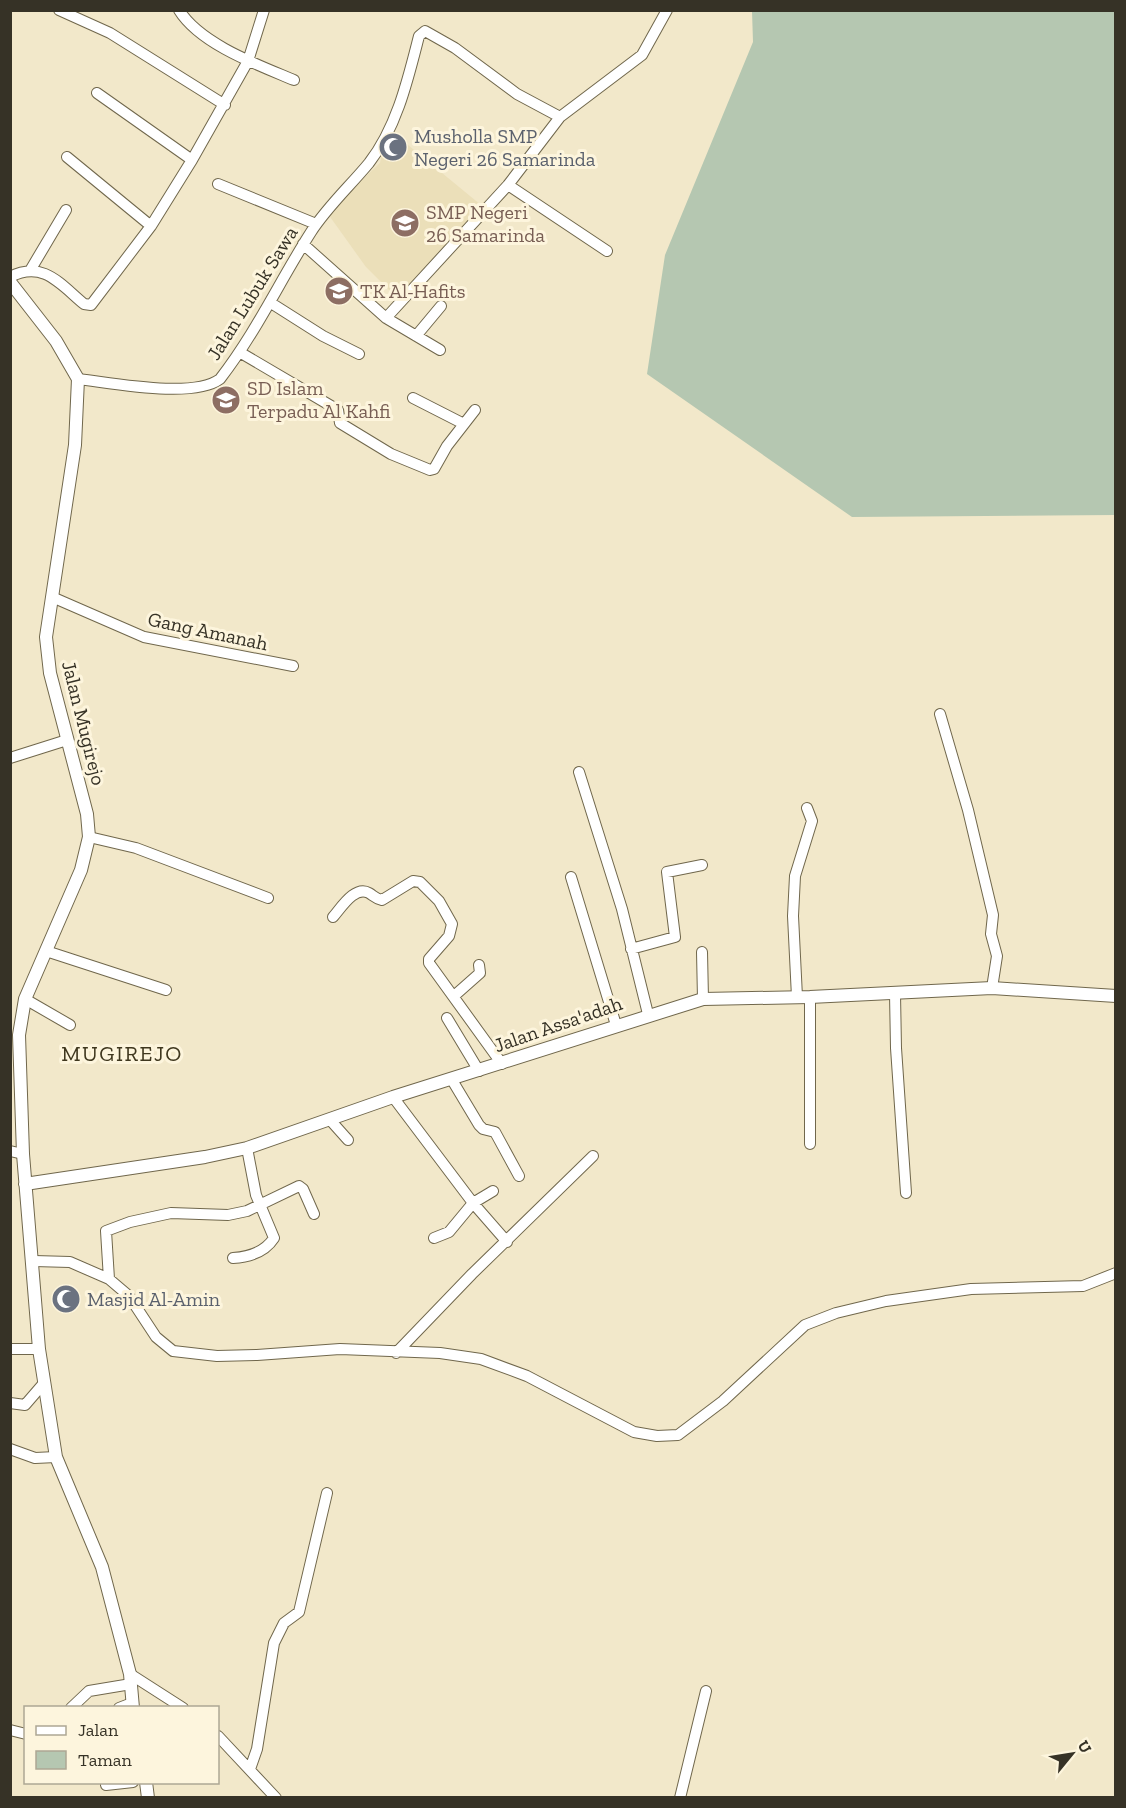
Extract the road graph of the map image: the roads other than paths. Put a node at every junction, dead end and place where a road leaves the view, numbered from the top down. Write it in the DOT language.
graph roads {
  1 [pos="59,10"];
  2 [pos="179,10"];
  3 [pos="264,10"];
  4 [pos="667,10"];
  5 [pos="248,61"];
  6 [pos="294,81"];
  7 [pos="97,93"];
  8 [pos="225,105"];
  9 [pos="560,117"];
  10 [pos="67,157"];
  11 [pos="192,160"];
  12 [pos="218,184"];
  13 [pos="508,184"];
  14 [pos="66,210"];
  15 [pos="316,224"];
  16 [pos="151,226"];
  17 [pos="303,244"];
  18 [pos="607,251"];
  19 [pos="31,269"];
  20 [pos="10,277"];
  21 [pos="10,282"];
  22 [pos="272,303"];
  23 [pos="441,306"];
  24 [pos="386,318"];
  25 [pos="417,336"];
  26 [pos="440,350"];
  27 [pos="241,352"];
  28 [pos="359,354"];
  29 [pos="78,379"];
  30 [pos="413,398"];
  31 [pos="475,410"];
  32 [pos="464,424"];
  33 [pos="52,597"];
  34 [pos="292,666"];
  35 [pos="940,714"];
  36 [pos="67,740"];
  37 [pos="10,758"];
  38 [pos="579,772"];
  39 [pos="807,808"];
  40 [pos="89,837"];
  41 [pos="702,866"];
  42 [pos="571,877"];
  43 [pos="268,898"];
  44 [pos="333,917"];
  45 [pos="631,949"];
  46 [pos="46,951"];
  47 [pos="702,952"];
  48 [pos="478,965"];
  49 [pos="992,988"];
  50 [pos="166,990"];
  51 [pos="895,994"];
  52 [pos="454,996"];
  53 [pos="1116,996"];
  54 [pos="804,997"];
  55 [pos="25,999"];
  56 [pos="703,999"];
  57 [pos="648,1014"];
  58 [pos="447,1018"];
  59 [pos="70,1024"];
  60 [pos="616,1025"];
  61 [pos="501,1064"];
  62 [pos="479,1071"];
  63 [pos="452,1080"];
  64 [pos="393,1097"];
  65 [pos="331,1121"];
  66 [pos="348,1140"];
  67 [pos="810,1143"];
  68 [pos="247,1148"];
  69 [pos="17,1152"];
  70 [pos="593,1156"];
  71 [pos="519,1176"];
  72 [pos="25,1184"];
  73 [pos="493,1191"];
  74 [pos="906,1193"];
  75 [pos="473,1203"];
  76 [pos="260,1205"];
  77 [pos="314,1214"];
  78 [pos="434,1238"];
  79 [pos="507,1242"];
  80 [pos="232,1258"];
  81 [pos="34,1262"];
  82 [pos="1116,1273"];
  83 [pos="109,1279"];
  84 [pos="10,1349"];
  85 [pos="39,1349"];
  86 [pos="396,1353"];
  87 [pos="44,1383"];
  88 [pos="10,1402"];
  89 [pos="10,1449"];
  90 [pos="56,1457"];
  91 [pos="327,1493"];
  92 [pos="130,1679"];
  93 [pos="706,1692"];
  94 [pos="133,1705"];
  95 [pos="72,1706"];
  96 [pos="181,1706"];
  97 [pos="219,1737"];
  98 [pos="250,1769"];
  99 [pos="115,1784"];
  100 [pos="106,1785"];
  101 [pos="276,1797"];
  102 [pos="680,1797"];
  1 -- 8 [label="street"];
  2 -- 5 [label="street"];
  3 -- 5 [label="street"];
  4 -- 9 [label="street"];
  5 -- 6 [label="street"];
  5 -- 8 [label="street"];
  7 -- 11 [label="street"];
  8 -- 11 [label="street"];
  9 -- 13 [label="street"];
  9 -- 15 [label="street, Jalan Lubuk Sawa"];
  10 -- 16 [label="street"];
  11 -- 16 [label="street"];
  12 -- 15 [label="street"];
  13 -- 18 [label="street"];
  13 -- 24 [label="street"];
  14 -- 19 [label="street"];
  15 -- 17 [label="street, Jalan Lubuk Sawa"];
  16 -- 19 [label="street"];
  17 -- 22 [label="street, Jalan Lubuk Sawa"];
  17 -- 24 [label="street"];
  19 -- 20 [label="street"];
  21 -- 29 [label="street"];
  22 -- 27 [label="street, Jalan Lubuk Sawa"];
  22 -- 28 [label="street"];
  23 -- 25 [label="street"];
  24 -- 25 [label="street"];
  25 -- 26 [label="street"];
  27 -- 29 [label="street, Jalan Lubuk Sawa"];
  27 -- 32 [label="street"];
  29 -- 33 [label="street, Jalan Mugirejo"];
  30 -- 32 [label="street"];
  31 -- 32 [label="street"];
  33 -- 34 [label="street, Gang Amanah"];
  33 -- 36 [label="street, Jalan Mugirejo"];
  35 -- 49 [label="street"];
  36 -- 37 [label="street"];
  36 -- 40 [label="street, Jalan Mugirejo"];
  38 -- 45 [label="street"];
  39 -- 54 [label="street"];
  40 -- 43 [label="street"];
  40 -- 46 [label="street, Jalan Mugirejo"];
  41 -- 45 [label="street"];
  42 -- 60 [label="street"];
  44 -- 52 [label="street"];
  45 -- 57 [label="street"];
  46 -- 50 [label="street"];
  46 -- 55 [label="street, Jalan Mugirejo"];
  47 -- 56 [label="street"];
  48 -- 52 [label="street"];
  49 -- 51 [label="street, Jalan Assa'adah"];
  49 -- 53 [label="street, Jalan Assa'adah"];
  51 -- 54 [label="street, Jalan Assa'adah"];
  51 -- 74 [label="street"];
  52 -- 61 [label="street"];
  54 -- 56 [label="street, Jalan Assa'adah"];
  54 -- 67 [label="street"];
  55 -- 59 [label="street"];
  55 -- 69 [label="street, Jalan Mugirejo"];
  56 -- 57 [label="street, Jalan Assa'adah"];
  57 -- 60 [label="street, Jalan Assa'adah"];
  58 -- 62 [label="street"];
  60 -- 61 [label="street, Jalan Assa'adah"];
  61 -- 62 [label="street, Jalan Assa'adah"];
  62 -- 63 [label="street, Jalan Assa'adah"];
  63 -- 64 [label="street, Jalan Assa'adah"];
  63 -- 71 [label="street"];
  64 -- 65 [label="street, Jalan Assa'adah"];
  64 -- 75 [label="street"];
  65 -- 66 [label="street"];
  65 -- 68 [label="street, Jalan Assa'adah"];
  68 -- 72 [label="street, Jalan Assa'adah"];
  68 -- 76 [label="street"];
  69 -- 72 [label="street, Jalan Mugirejo"];
  70 -- 79 [label="street"];
  72 -- 81 [label="street, Jalan Mugirejo"];
  73 -- 75 [label="street"];
  75 -- 78 [label="street"];
  75 -- 79 [label="street"];
  76 -- 77 [label="street"];
  76 -- 80 [label="street"];
  76 -- 83 [label="street"];
  79 -- 86 [label="street"];
  81 -- 83 [label="street"];
  81 -- 85 [label="street, Jalan Mugirejo"];
  82 -- 86 [label="street"];
  83 -- 86 [label="street"];
  84 -- 85 [label="street"];
  85 -- 87 [label="street, Jalan Mugirejo"];
  87 -- 88 [label="street"];
  87 -- 90 [label="street, Jalan Mugirejo"];
  89 -- 90 [label="street"];
  90 -- 92 [label="street, Jalan Mugirejo"];
  91 -- 98 [label="street"];
  92 -- 94 [label="street, Jalan Mugirejo"];
  92 -- 95 [label="street"];
  92 -- 96 [label="street"];
  93 -- 102 [label="street"];
  97 -- 98 [label="street"];
  98 -- 101 [label="street"];
  99 -- 100 [label="street"];
}
